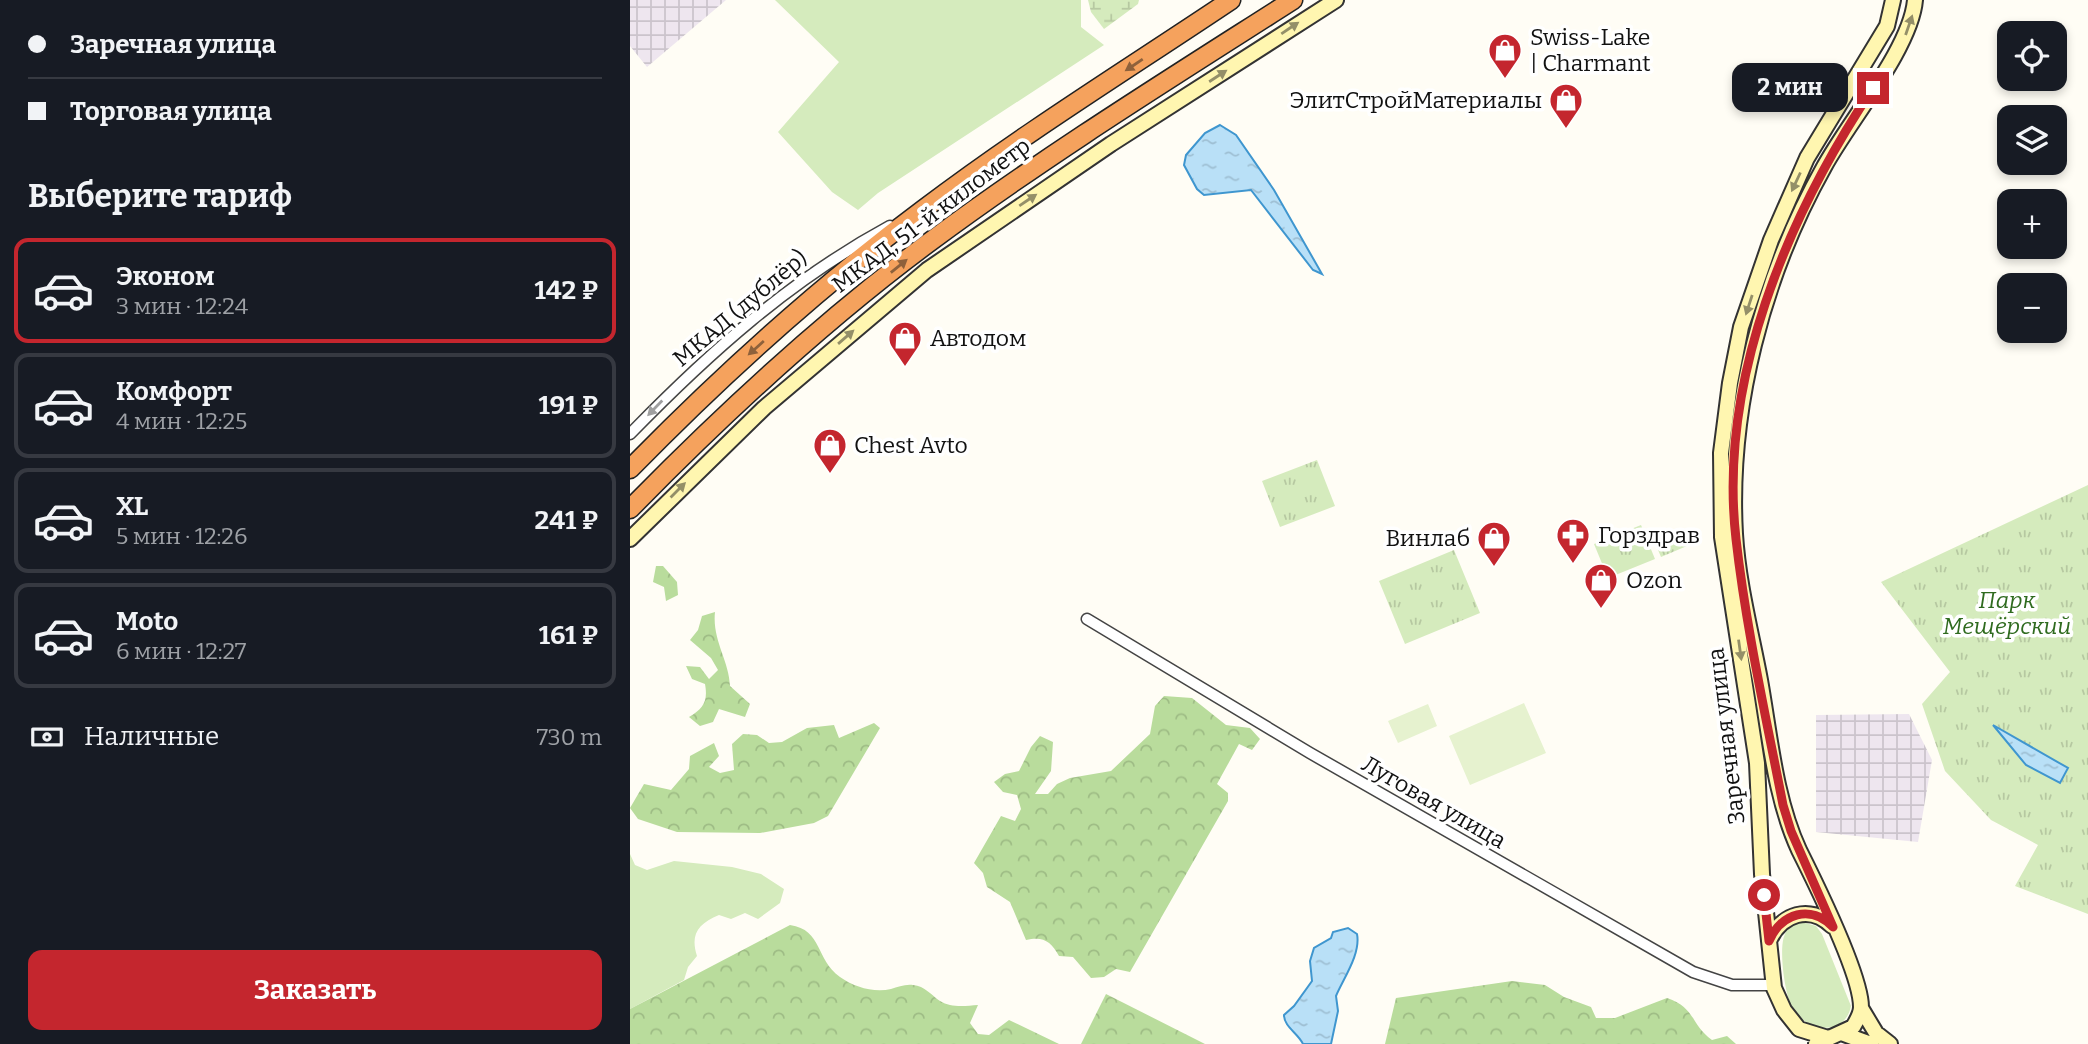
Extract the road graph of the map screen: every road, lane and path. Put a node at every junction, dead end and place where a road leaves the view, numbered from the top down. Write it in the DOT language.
graph roads {
  1 [pos="1231,0"];
  2 [pos="1293,0"];
  3 [pos="1336,0"];
  4 [pos="1893,0"];
  5 [pos="1915,0"];
  6 [pos="924,208"];
  7 [pos="630,434"];
  8 [pos="630,468"];
  9 [pos="630,509"];
  10 [pos="630,538"];
  11 [pos="1087,620"];
  12 [pos="1833,927"];
  13 [pos="1769,941"];
  14 [pos="1774,985"];
  15 [pos="1861,1008"];
  16 [pos="1844,1034"];
  17 [pos="1800,1037"];
  18 [pos="1822,1041"];
  19 [pos="1871,1044"];
  20 [pos="1890,1044"];
  1 -- 6 [label="highway, МКАД, 51-й километр, one-way"];
  9 -- 2 [label="highway, МКАД, 51-й километр, one-way"];
  10 -- 3 [label="street, one-way"];
  4 -- 13 [label="street, Заречная улица, one-way"];
  12 -- 5 [label="street, Заречная улица, one-way"];
  6 -- 7 [label="street, МКАД (дублёр), one-way"];
  6 -- 8 [label="highway, МКАД, 51-й километр, one-way"];
  11 -- 14 [label="street, Луговая улица"];
  12 -- 13 [label="street"];
  12 -- 15 [label="street, Заречная улица"];
  13 -- 14 [label="street, Заречная улица"];
  14 -- 17 [label="street, Заречная улица"];
  15 -- 16 [label="street"];
  15 -- 20 [label="street, Заречная улица"];
  16 -- 18 [label="street, Заречная улица"];
  16 -- 19 [label="street"];
  17 -- 18 [label="street, Заречная улица"];
}
